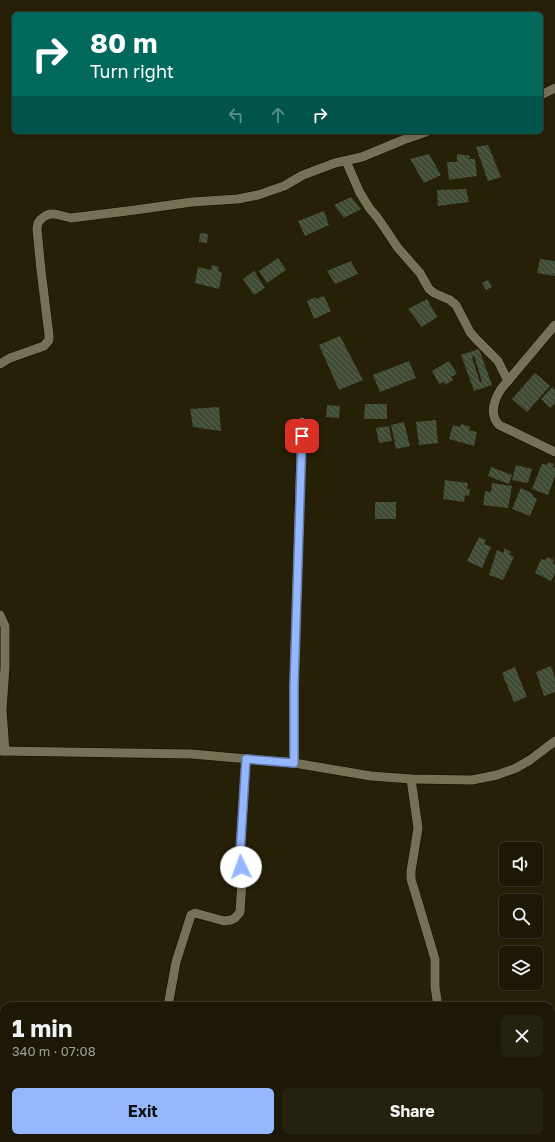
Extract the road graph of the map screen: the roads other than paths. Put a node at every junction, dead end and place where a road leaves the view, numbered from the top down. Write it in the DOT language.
graph roads {
  1 [pos="555,88"];
  2 [pos="543,94"];
  3 [pos="420,134"];
  4 [pos="346,160"];
  5 [pos="555,325"];
  6 [pos="0,364"];
  7 [pos="508,381"];
  8 [pos="302,422"];
  9 [pos="555,452"];
  10 [pos="0,615"];
  11 [pos="555,741"];
  12 [pos="2,751"];
  13 [pos="246,759"];
  14 [pos="294,763"];
  15 [pos="411,779"];
  16 [pos="168,1002"];
  17 [pos="437,1002"];
  1 -- 2 [label="street"];
  3 -- 4 [label="street"];
  4 -- 6 [label="street"];
  4 -- 7 [label="street"];
  5 -- 7 [label="street"];
  7 -- 9 [label="street"];
  8 -- 14 [label="street"];
  10 -- 12 [label="street"];
  11 -- 15 [label="street"];
  12 -- 13 [label="street"];
  13 -- 14 [label="street"];
  13 -- 16 [label="street"];
  14 -- 15 [label="street"];
  15 -- 17 [label="street"];
}
